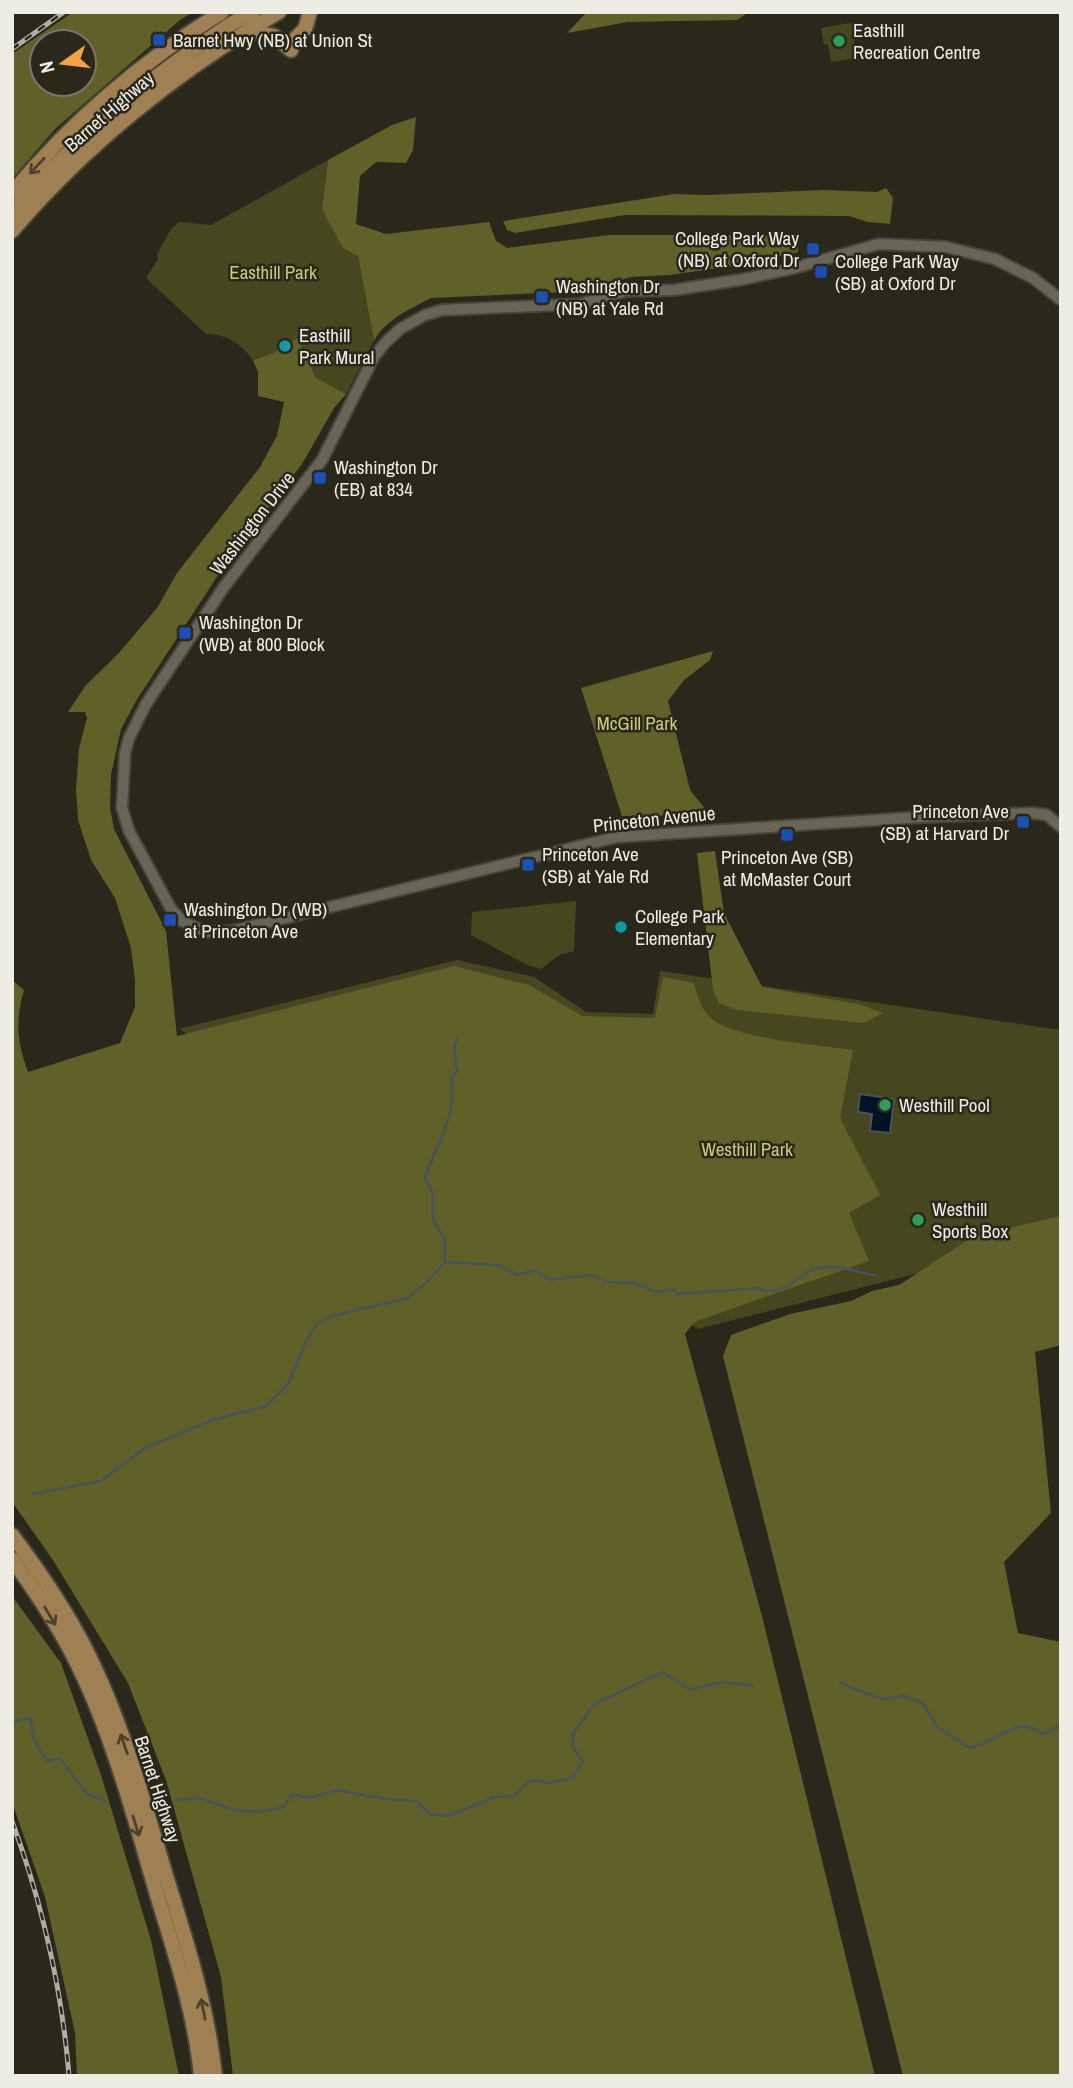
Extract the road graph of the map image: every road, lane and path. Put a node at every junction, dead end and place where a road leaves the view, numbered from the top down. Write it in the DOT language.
graph roads {
  1 [pos="222,12"];
  2 [pos="253,12"];
  3 [pos="279,12"];
  4 [pos="310,12"];
  5 [pos="248,30"];
  6 [pos="12,193"];
  7 [pos="12,214"];
  8 [pos="12,231"];
  9 [pos="1061,300"];
  10 [pos="1061,827"];
  11 [pos="191,927"];
  12 [pos="12,1535"];
  13 [pos="12,1559"];
  14 [pos="201,2076"];
  15 [pos="215,2076"];
  1 -- 6 [label="main road, Barnet Highway, one-way"];
  2 -- 7 [label="main road"];
  3 -- 5 [label="main road, Barnet Highway"];
  4 -- 5 [label="main road"];
  5 -- 8 [label="main road, Barnet Highway"];
  9 -- 11 [label="street, Washington Drive"];
  10 -- 11 [label="street, Princeton Avenue"];
  15 -- 12 [label="main road, Barnet Highway, one-way"];
  13 -- 14 [label="main road, Barnet Highway, one-way"];
}
